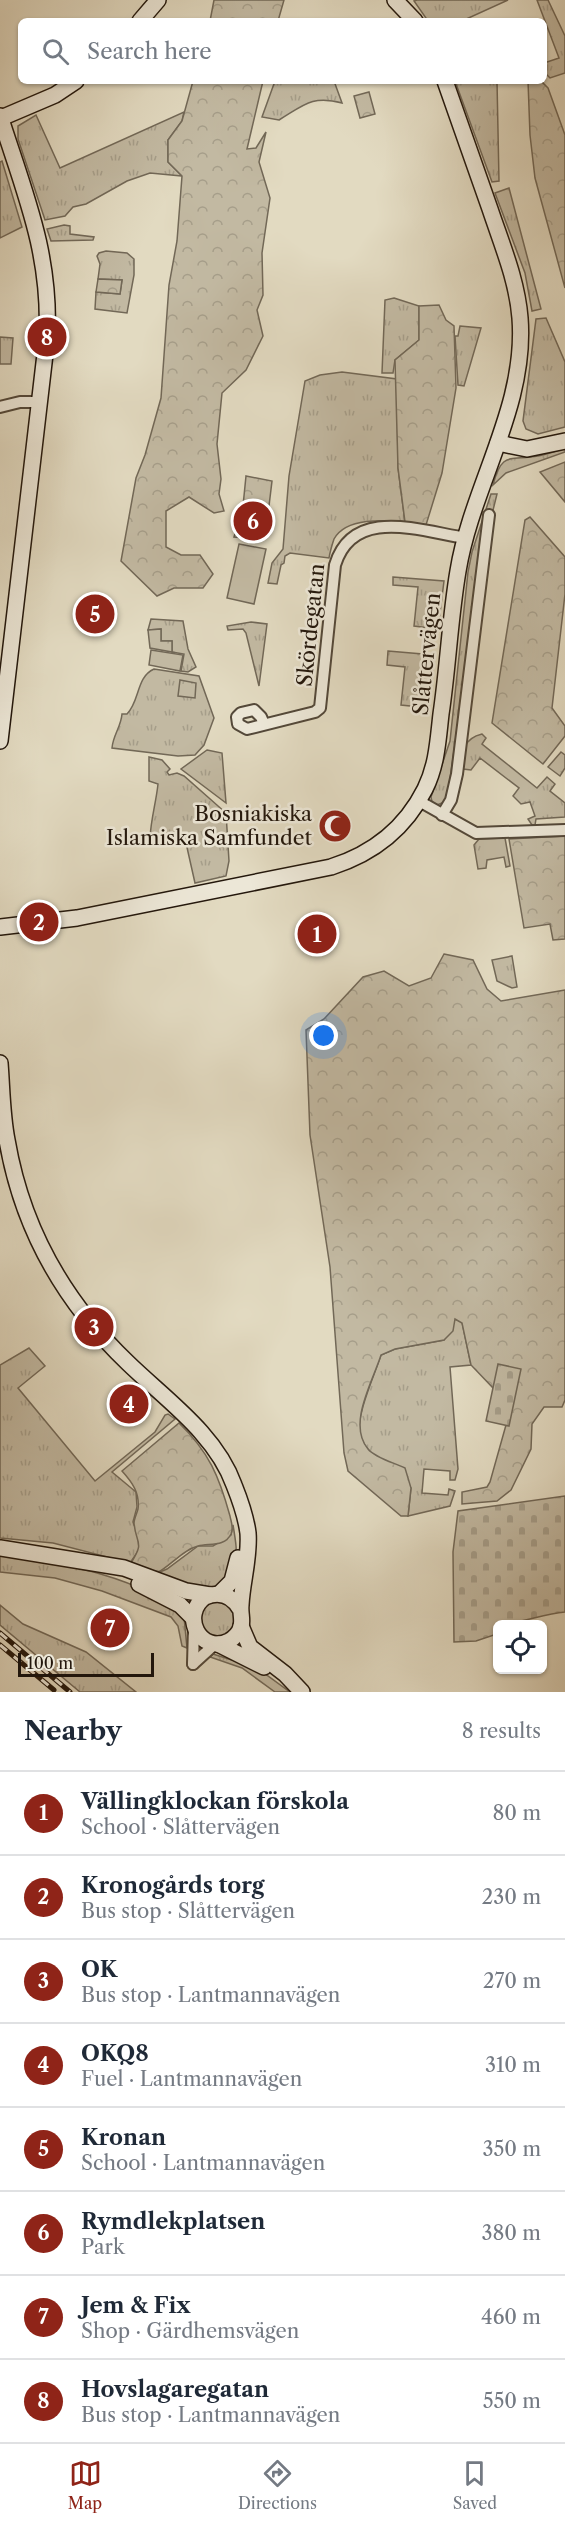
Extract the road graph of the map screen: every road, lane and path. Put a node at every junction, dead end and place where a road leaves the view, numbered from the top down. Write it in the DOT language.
graph roads {
  1 [pos="158,0"];
  2 [pos="395,0"];
  3 [pos="143,18"];
  4 [pos="412,18"];
  5 [pos="71,84"];
  6 [pos="446,84"];
  7 [pos="0,117"];
  8 [pos="39,402"];
  9 [pos="0,407"];
  10 [pos="565,441"];
  11 [pos="498,443"];
  12 [pos="489,515"];
  13 [pos="466,538"];
  14 [pos="264,724"];
  15 [pos="0,741"];
  16 [pos="419,801"];
  17 [pos="442,815"];
  18 [pos="565,830"];
  19 [pos="0,927"];
  20 [pos="0,1063"];
  21 [pos="221,1462"];
  22 [pos="0,1548"];
  23 [pos="98,1564"];
  24 [pos="215,1594"];
  25 [pos="240,1609"];
  26 [pos="193,1622"];
  27 [pos="241,1626"];
  28 [pos="216,1644"];
  29 [pos="300,1690"];
  1 -- 3 [label="street"];
  2 -- 4 [label="street"];
  5 -- 7 [label="street"];
  6 -- 11 [label="street, Slåttervägen"];
  7 -- 8 [label="street"];
  8 -- 9 [label="street"];
  8 -- 15 [label="street"];
  10 -- 11 [label="street"];
  11 -- 13 [label="street, Slåttervägen"];
  12 -- 17 [label="street"];
  13 -- 14 [label="street, Skördegatan"];
  13 -- 16 [label="street, Slåttervägen"];
  16 -- 17 [label="street"];
  16 -- 19 [label="street, Slåttervägen"];
  17 -- 18 [label="street"];
  20 -- 21 [label="street"];
  21 -- 24 [label="street"];
  21 -- 25 [label="street"];
  22 -- 23 [label="street"];
  23 -- 24 [label="street"];
  23 -- 26 [label="street"];
  24 -- 25 [label="street"];
  24 -- 26 [label="street"];
  25 -- 27 [label="street"];
  26 -- 28 [label="street"];
  26 -- 28 [label="street"];
  27 -- 28 [label="street"];
  27 -- 29 [label="street"];
  28 -- 29 [label="street"];
}
